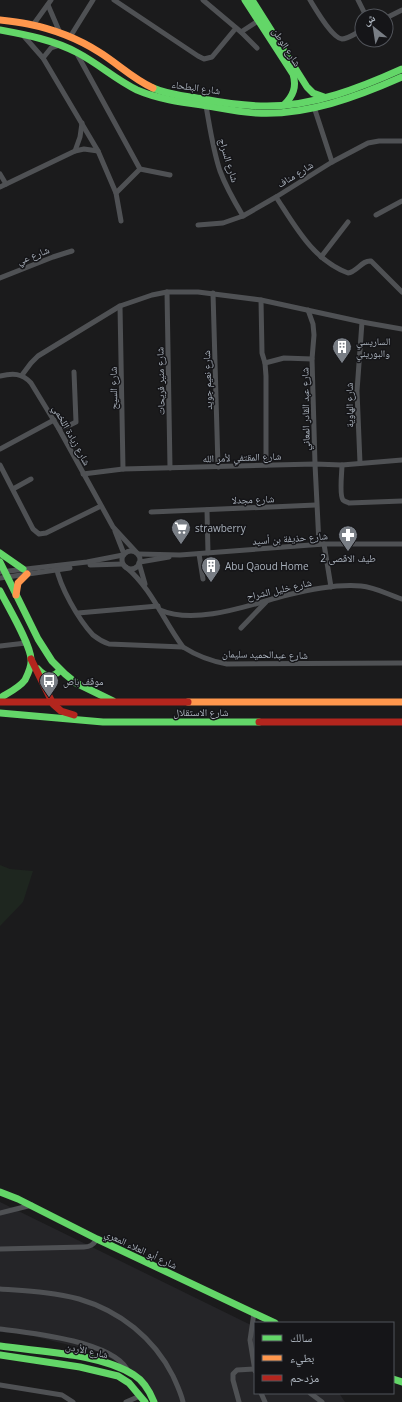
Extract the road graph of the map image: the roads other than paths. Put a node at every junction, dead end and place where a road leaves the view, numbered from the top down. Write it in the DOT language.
graph roads {
  1 [pos="93,0"];
  2 [pos="114,0"];
  3 [pos="203,0"];
  4 [pos="246,0"];
  5 [pos="252,0"];
  6 [pos="310,0"];
  7 [pos="49,2"];
  8 [pos="0,20"];
  9 [pos="258,21"];
  10 [pos="33,25"];
  11 [pos="236,28"];
  12 [pos="0,30"];
  13 [pos="241,32"];
  14 [pos="22,33"];
  15 [pos="60,33"];
  16 [pos="354,34"];
  17 [pos="70,37"];
  18 [pos="62,45"];
  19 [pos="257,48"];
  20 [pos="75,51"];
  21 [pos="43,58"];
  22 [pos="402,69"];
  23 [pos="402,77"];
  24 [pos="308,87"];
  25 [pos="294,91"];
  26 [pos="324,98"];
  27 [pos="284,105"];
  28 [pos="206,106"];
  29 [pos="314,107"];
  30 [pos="82,122"];
  31 [pos="402,141"];
  32 [pos="98,151"];
  33 [pos="75,152"];
  34 [pos="332,162"];
  35 [pos="140,169"];
  36 [pos="0,174"];
  37 [pos="170,175"];
  38 [pos="6,184"];
  39 [pos="0,187"];
  40 [pos="116,193"];
  41 [pos="276,197"];
  42 [pos="402,201"];
  43 [pos="376,215"];
  44 [pos="243,216"];
  45 [pos="121,221"];
  46 [pos="348,222"];
  47 [pos="198,225"];
  48 [pos="72,251"];
  49 [pos="321,257"];
  50 [pos="0,278"];
  51 [pos="167,292"];
  52 [pos="402,292"];
  53 [pos="213,293"];
  54 [pos="261,300"];
  55 [pos="120,306"];
  56 [pos="308,310"];
  57 [pos="362,322"];
  58 [pos="402,329"];
  59 [pos="312,359"];
  60 [pos="265,363"];
  61 [pos="74,372"];
  62 [pos="0,376"];
  63 [pos="22,376"];
  64 [pos="54,420"];
  65 [pos="59,429"];
  66 [pos="0,449"];
  67 [pos="402,460"];
  68 [pos="360,463"];
  69 [pos="315,464"];
  70 [pos="0,465"];
  71 [pos="266,465"];
  72 [pos="342,465"];
  73 [pos="218,466"];
  74 [pos="170,468"];
  75 [pos="123,469"];
  76 [pos="84,474"];
  77 [pos="31,479"];
  78 [pos="12,488"];
  79 [pos="402,500"];
  80 [pos="316,505"];
  81 [pos="101,506"];
  82 [pos="207,510"];
  83 [pos="151,512"];
  84 [pos="113,527"];
  85 [pos="322,544"];
  86 [pos="402,544"];
  87 [pos="0,553"];
  88 [pos="208,553"];
  89 [pos="123,554"];
  90 [pos="138,554"];
  91 [pos="199,554"];
  92 [pos="180,555"];
  93 [pos="0,562"];
  94 [pos="140,563"];
  95 [pos="124,566"];
  96 [pos="57,568"];
  97 [pos="25,571"];
  98 [pos="3,574"];
  99 [pos="203,579"];
  100 [pos="146,587"];
  101 [pos="331,587"];
  102 [pos="0,591"];
  103 [pos="16,596"];
  104 [pos="402,600"];
  105 [pos="267,601"];
  106 [pos="159,608"];
  107 [pos="78,613"];
  108 [pos="241,628"];
  109 [pos="26,643"];
  110 [pos="0,646"];
  111 [pos="183,647"];
  112 [pos="30,659"];
  113 [pos="402,663"];
  114 [pos="60,670"];
  115 [pos="175,695"];
  116 [pos="0,698"];
  117 [pos="51,701"];
  118 [pos="0,702"];
  119 [pos="116,702"];
  120 [pos="169,702"];
  121 [pos="402,702"];
  122 [pos="0,714"];
  123 [pos="84,720"];
  124 [pos="402,722"];
  125 [pos="1,1190"];
  126 [pos="32,1205"];
  127 [pos="0,1213"];
  128 [pos="97,1239"];
  129 [pos="0,1249"];
  130 [pos="0,1289"];
  131 [pos="254,1313"];
  132 [pos="262,1320"];
  133 [pos="0,1329"];
  134 [pos="253,1343"];
  135 [pos="0,1346"];
  136 [pos="0,1355"];
  137 [pos="254,1356"];
  138 [pos="254,1370"];
  139 [pos="129,1373"];
  140 [pos="0,1385"];
  141 [pos="311,1394"];
  142 [pos="142,1399"];
  143 [pos="73,1402"];
  144 [pos="126,1402"];
  145 [pos="154,1402"];
  146 [pos="183,1402"];
  147 [pos="239,1402"];
  148 [pos="322,1402"];
  1 -- 17 [label="street"];
  2 -- 11 [label="street"];
  3 -- 11 [label="street"];
  4 -- 9 [label="main road, شارع الوطن"];
  5 -- 24 [label="main road, شارع الوطن"];
  6 -- 16 [label="street"];
  7 -- 10 [label="street"];
  7 -- 15 [label="street"];
  8 -- 10 [label="main road, شارع البطحاء"];
  9 -- 13 [label="street"];
  9 -- 25 [label="main road, شارع الوطن"];
  10 -- 15 [label="main road, شارع البطحاء"];
  11 -- 13 [label="street"];
  12 -- 14 [label="main road, شارع البطحاء"];
  13 -- 19 [label="street"];
  14 -- 18 [label="main road, شارع البطحاء"];
  14 -- 21 [label="street"];
  15 -- 17 [label="main road, شارع البطحاء"];
  17 -- 27 [label="main road, شارع البطحاء"];
  18 -- 20 [label="main road, شارع البطحاء"];
  18 -- 21 [label="street"];
  20 -- 28 [label="main road, شارع البطحاء"];
  20 -- 35 [label="street"];
  21 -- 30 [label="street"];
  22 -- 26 [label="main road, شارع البطحاء"];
  23 -- 29 [label="main road, شارع البطحاء"];
  24 -- 25 [label="main road"];
  24 -- 26 [label="main road, شارع الوطن"];
  25 -- 27 [label="main road"];
  26 -- 27 [label="main road, شارع البطحاء"];
  28 -- 29 [label="main road, شارع البطحاء"];
  28 -- 44 [label="street, شارع السراج"];
  29 -- 34 [label="street"];
  30 -- 32 [label="street"];
  30 -- 33 [label="street"];
  31 -- 34 [label="street, شارع مناف"];
  32 -- 33 [label="street"];
  32 -- 40 [label="street"];
  33 -- 38 [label="street"];
  34 -- 41 [label="street, شارع مناف"];
  35 -- 37 [label="street"];
  35 -- 40 [label="street"];
  36 -- 38 [label="street"];
  38 -- 39 [label="street"];
  40 -- 45 [label="street"];
  41 -- 44 [label="street, شارع مناف"];
  41 -- 49 [label="street"];
  42 -- 43 [label="street"];
  44 -- 47 [label="street, شارع مناف"];
  46 -- 49 [label="street"];
  48 -- 50 [label="street, شارع عي"];
  49 -- 52 [label="street"];
  51 -- 53 [label="street"];
  51 -- 55 [label="street"];
  51 -- 74 [label="street, شارع منير فريحات"];
  53 -- 54 [label="street"];
  53 -- 73 [label="street, شارع نعيم جويد"];
  54 -- 56 [label="street"];
  54 -- 60 [label="street"];
  55 -- 63 [label="street"];
  55 -- 75 [label="street, شارع السيح"];
  56 -- 57 [label="street"];
  56 -- 59 [label="street"];
  57 -- 58 [label="street"];
  57 -- 68 [label="street, شارع الهاوية"];
  59 -- 60 [label="street, شارع عبد القادر المعاني"];
  59 -- 69 [label="street, شارع عبد القادر المعاني"];
  60 -- 71 [label="street"];
  61 -- 65 [label="street"];
  62 -- 63 [label="street"];
  63 -- 64 [label="street, شارع زيادة اللخمي"];
  64 -- 65 [label="street, شارع زيادة اللخمي"];
  64 -- 66 [label="street"];
  65 -- 76 [label="street, شارع زيادة اللخمي"];
  67 -- 68 [label="street, شارع المقتفي لأمر الله"];
  68 -- 72 [label="street, شارع المقتفي لأمر الله"];
  69 -- 71 [label="street, شارع المقتفي لأمر الله"];
  69 -- 72 [label="street, شارع المقتفي لأمر الله"];
  69 -- 80 [label="street, شارع عبد القادر المعاني"];
  70 -- 78 [label="street"];
  71 -- 73 [label="street, شارع المقتفي لأمر الله"];
  72 -- 79 [label="street"];
  73 -- 74 [label="street, شارع المقتفي لأمر الله"];
  74 -- 75 [label="street, شارع المقتفي لأمر الله"];
  75 -- 76 [label="street, شارع المقتفي لأمر الله"];
  76 -- 81 [label="street, شارع زيادة اللخمي"];
  77 -- 78 [label="street"];
  78 -- 81 [label="street"];
  80 -- 82 [label="street, شارع مجدلا"];
  80 -- 85 [label="street"];
  81 -- 84 [label="street, شارع زيادة اللخمي"];
  82 -- 83 [label="street, شارع مجدلا"];
  82 -- 88 [label="street"];
  84 -- 89 [label="street, شارع زيادة اللخمي"];
  84 -- 90 [label="street, شارع زيادة اللخمي"];
  85 -- 86 [label="street, شارع حذيفة بن أسيد"];
  85 -- 88 [label="street, شارع حذيفة بن أسيد"];
  85 -- 101 [label="street"];
  87 -- 97 [label="main road"];
  88 -- 91 [label="street, شارع حذيفة بن أسيد"];
  89 -- 90 [label="street"];
  89 -- 95 [label="street"];
  89 -- 96 [label="street"];
  90 -- 92 [label="street, شارع حذيفة بن أسيد"];
  90 -- 94 [label="street"];
  91 -- 92 [label="street, شارع حذيفة بن أسيد"];
  91 -- 99 [label="street"];
  92 -- 94 [label="street, شارع حذيفة بن أسيد"];
  93 -- 98 [label="main road"];
  94 -- 95 [label="street"];
  94 -- 100 [label="street"];
  95 -- 96 [label="street"];
  95 -- 100 [label="street"];
  96 -- 97 [label="street"];
  96 -- 107 [label="street, شارع عبدالحميد سليمان"];
  97 -- 98 [label="street"];
  97 -- 103 [label="main road"];
  98 -- 103 [label="main road"];
  100 -- 106 [label="street"];
  101 -- 104 [label="street, شارع خليل الشراح"];
  101 -- 105 [label="street, شارع خليل الشراح"];
  102 -- 109 [label="main road"];
  103 -- 114 [label="main road"];
  105 -- 106 [label="street, شارع خليل الشراح"];
  105 -- 108 [label="street"];
  106 -- 107 [label="street"];
  106 -- 111 [label="street"];
  107 -- 111 [label="street, شارع عبدالحميد سليمان"];
  109 -- 110 [label="street"];
  109 -- 112 [label="main road"];
  111 -- 113 [label="street, شارع عبدالحميد سليمان"];
  112 -- 114 [label="main road"];
  112 -- 116 [label="main road"];
  112 -- 117 [label="main road"];
  114 -- 119 [label="main road"];
  115 -- 120 [label="main road"];
  117 -- 118 [label="main road, شارع الاستقلال"];
  117 -- 119 [label="main road, شارع الاستقلال"];
  117 -- 123 [label="main road"];
  119 -- 120 [label="main road, شارع الاستقلال"];
  120 -- 121 [label="main road, شارع الاستقلال"];
  122 -- 123 [label="main road, شارع الاستقلال"];
  123 -- 124 [label="main road, شارع الاستقلال"];
  125 -- 126 [label="main road, شارع أبو العلاء المعري"];
  126 -- 127 [label="street"];
  126 -- 128 [label="main road, شارع أبو العلاء المعري"];
  128 -- 129 [label="street"];
  128 -- 131 [label="main road, شارع أبو العلاء المعري"];
  130 -- 146 [label="street"];
  131 -- 132 [label="main road, شارع أبو العلاء المعري"];
  131 -- 134 [label="street"];
  133 -- 139 [label="street"];
  134 -- 137 [label="street"];
  135 -- 139 [label="main road, شارع الأردن"];
  136 -- 142 [label="main road, شارع الأردن"];
  138 -- 147 [label="street"];
  139 -- 145 [label="main road, شارع الأردن"];
  140 -- 143 [label="street"];
  141 -- 148 [label="street"];
  142 -- 144 [label="street"];
}
